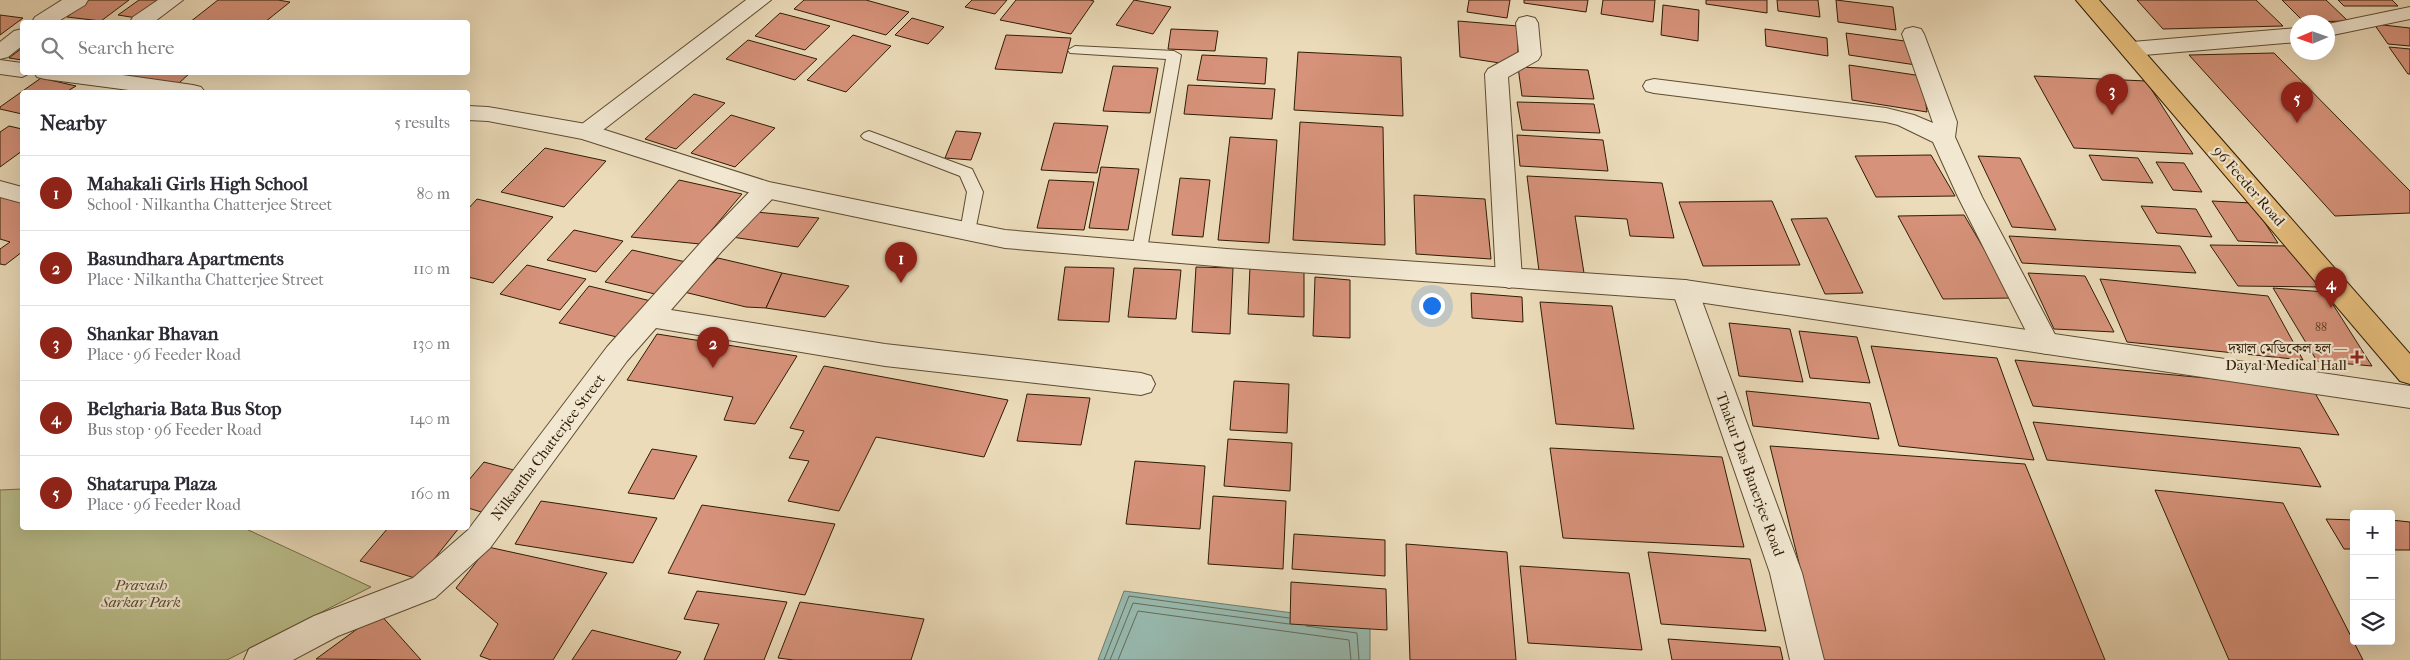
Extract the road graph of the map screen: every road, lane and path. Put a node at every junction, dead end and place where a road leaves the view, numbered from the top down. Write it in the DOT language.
graph roads {
  1 [pos="77,0"];
  2 [pos="172,0"];
  3 [pos="760,0"];
  4 [pos="2087,0"];
  5 [pos="2410,13"];
  6 [pos="46,20"];
  7 [pos="144,20"];
  8 [pos="1527,23"];
  9 [pos="2335,29"];
  10 [pos="1913,34"];
  11 [pos="2290,36"];
  12 [pos="20,37"];
  13 [pos="2132,49"];
  14 [pos="1075,50"];
  15 [pos="0,52"];
  16 [pos="0,67"];
  17 [pos="20,70"];
  18 [pos="76,75"];
  19 [pos="1654,86"];
  20 [pos="179,90"];
  21 [pos="470,113"];
  22 [pos="586,132"];
  23 [pos="868,136"];
  24 [pos="1943,136"];
  25 [pos="0,189"];
  26 [pos="766,190"];
  27 [pos="20,194"];
  28 [pos="968,232"];
  29 [pos="1140,251"];
  30 [pos="1509,278"];
  31 [pos="1685,290"];
  32 [pos="649,317"];
  33 [pos="2046,344"];
  34 [pos="2410,373"];
  35 [pos="1140,384"];
  36 [pos="2410,396"];
  37 [pos="261,660"];
  38 [pos="1807,660"];
  1 -- 6 [label="street"];
  2 -- 7 [label="street"];
  3 -- 22 [label="street"];
  4 -- 13 [label="main road, 96 Feeder Road"];
  5 -- 9 [label="street"];
  8 -- 30 [label="street"];
  10 -- 24 [label="street"];
  11 -- 13 [label="street"];
  12 -- 15 [label="street"];
  13 -- 34 [label="main road, 96 Feeder Road"];
  14 -- 29 [label="lane"];
  16 -- 17 [label="street"];
  18 -- 20 [label="street"];
  19 -- 24 [label="street"];
  21 -- 22 [label="street"];
  22 -- 26 [label="street"];
  23 -- 28 [label="lane"];
  24 -- 33 [label="street"];
  25 -- 27 [label="street"];
  26 -- 28 [label="street"];
  26 -- 32 [label="street, Nilkantha Chatterjee Street"];
  28 -- 29 [label="street"];
  29 -- 30 [label="street"];
  30 -- 31 [label="street"];
  31 -- 33 [label="street"];
  31 -- 38 [label="street, Thakur Das Banerjee Road"];
  32 -- 35 [label="street"];
  32 -- 37 [label="street, Nilkantha Chatterjee Street"];
  33 -- 36 [label="street"];
}
